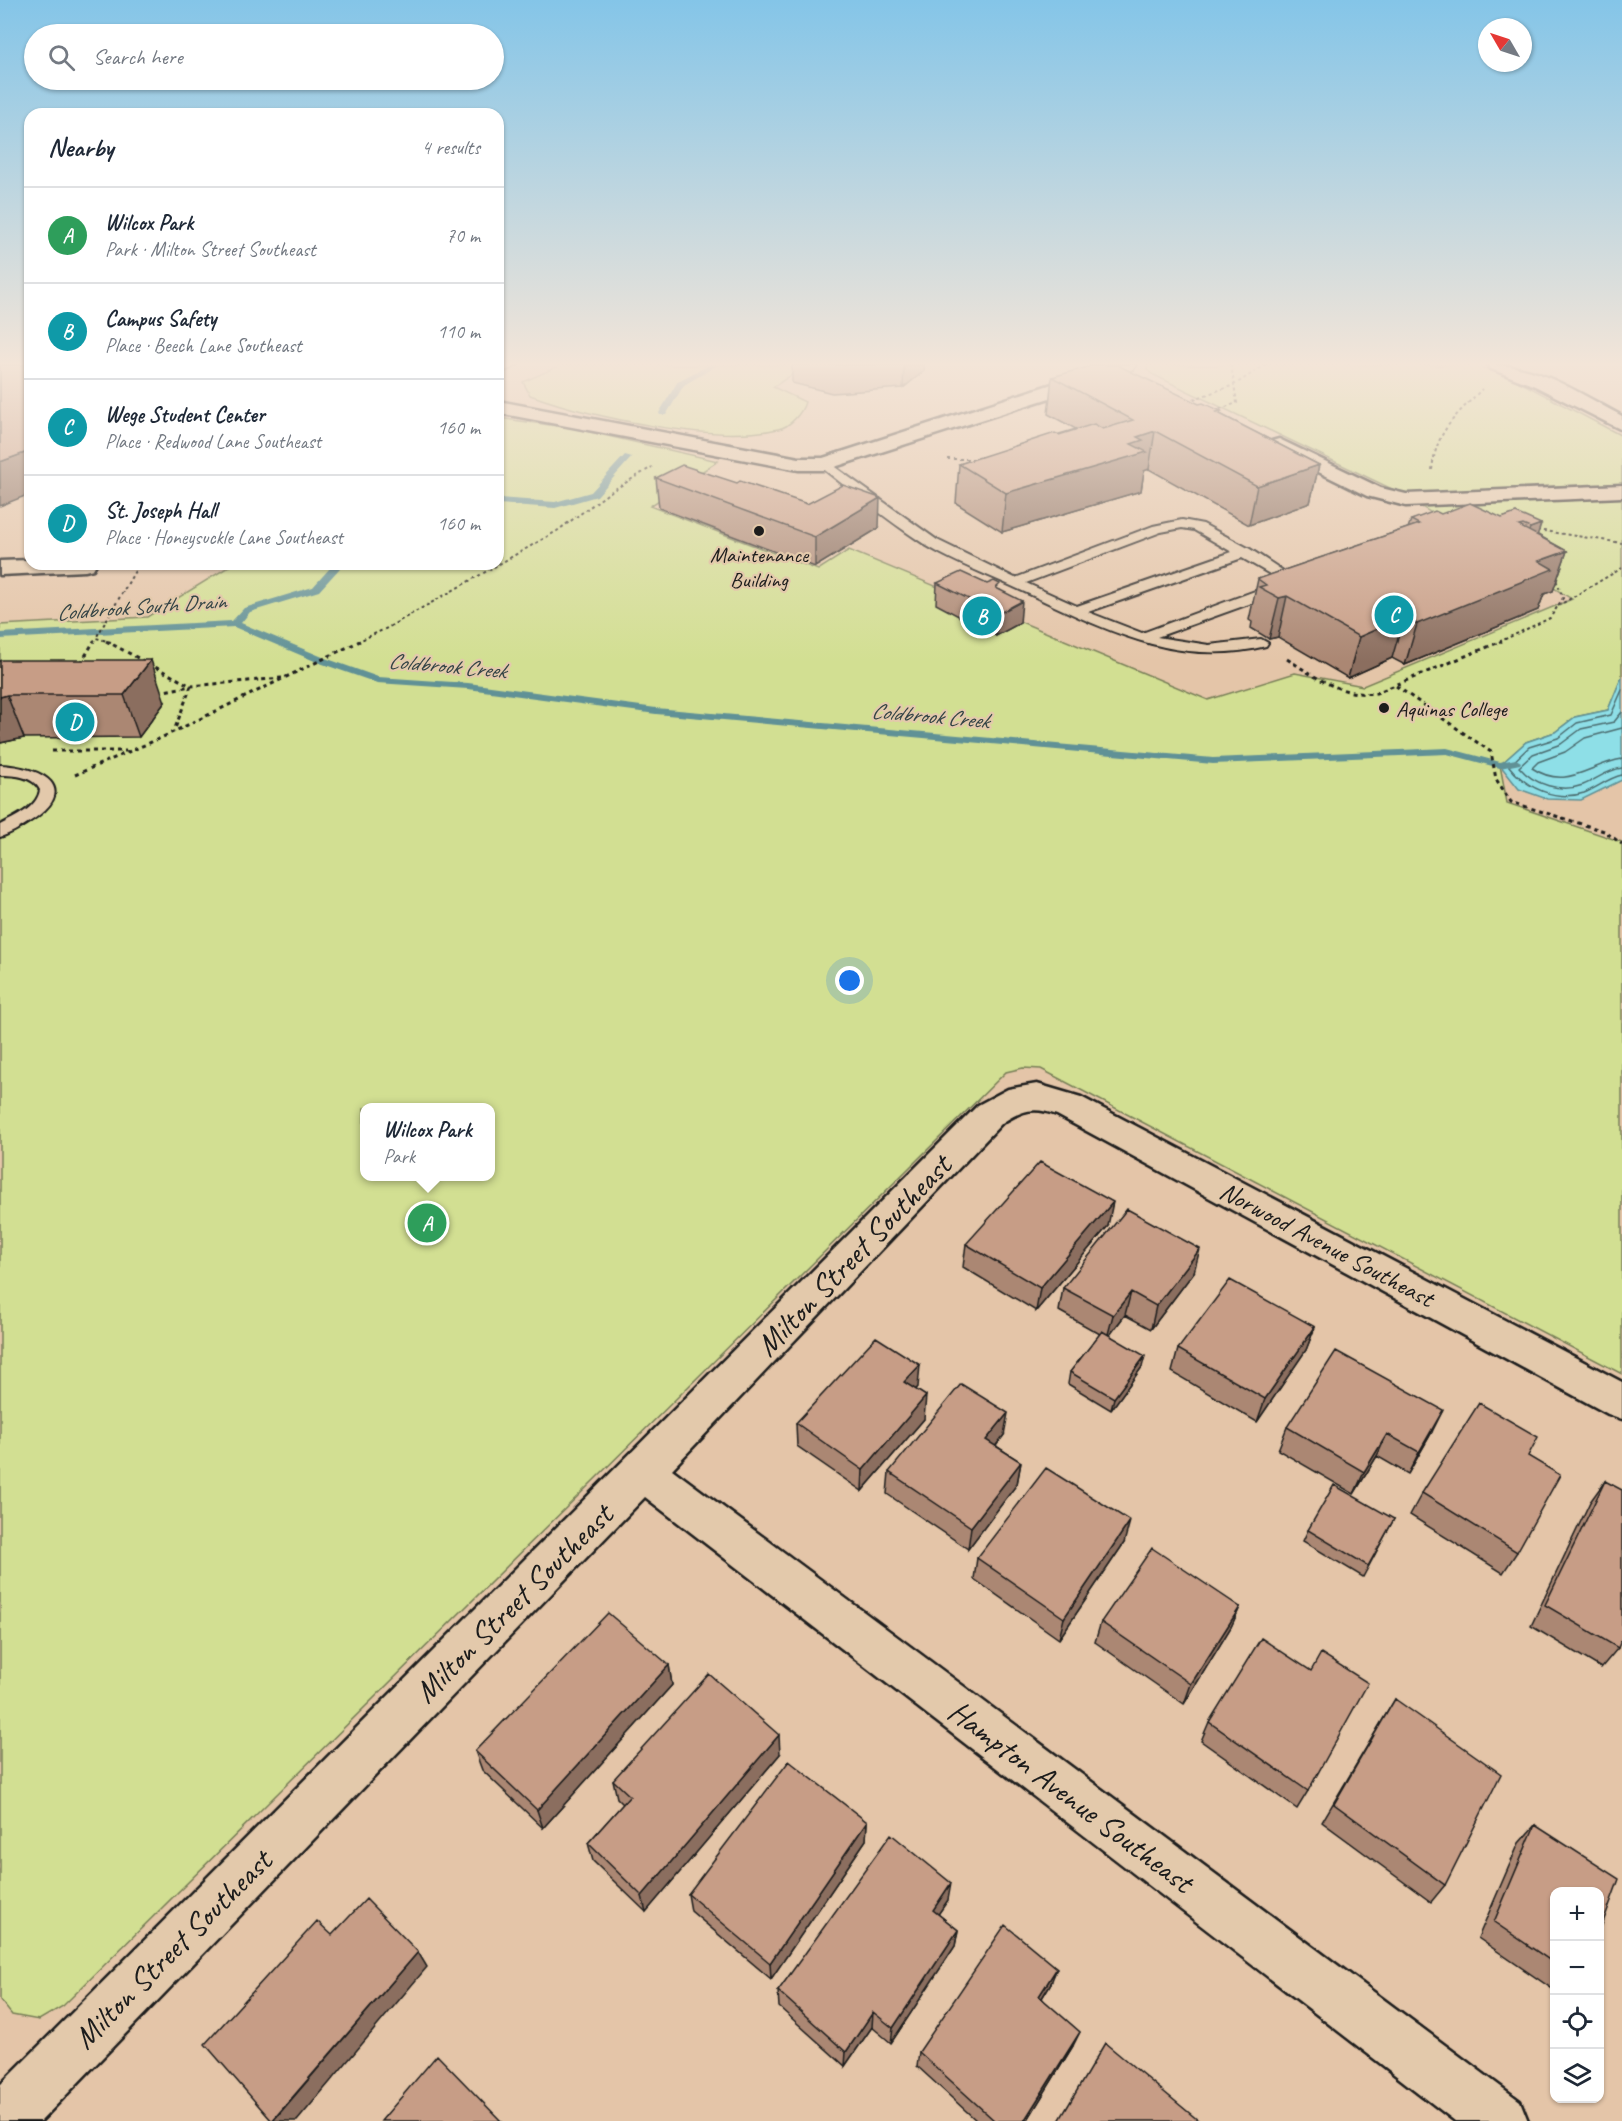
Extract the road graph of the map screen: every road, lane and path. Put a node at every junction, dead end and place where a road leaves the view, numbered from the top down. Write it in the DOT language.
graph roads {
  1 [pos="799,464"];
  2 [pos="825,464"];
  3 [pos="1317,464"];
  4 [pos="1433,464"];
  5 [pos="658,465"];
  6 [pos="1622,491"];
  7 [pos="1447,500"];
  8 [pos="1538,536"];
  9 [pos="1622,543"];
  10 [pos="1245,552"];
  11 [pos="504,562"];
  12 [pos="24,567"];
  13 [pos="0,568"];
  14 [pos="1552,568"];
  15 [pos="1622,568"];
  16 [pos="136,570"];
  17 [pos="491,570"];
  18 [pos="1014,583"];
  19 [pos="1557,607"];
  20 [pos="1077,611"];
  21 [pos="1143,637"];
  22 [pos="96,638"];
  23 [pos="1261,643"];
  24 [pos="78,668"];
  25 [pos="286,678"];
  26 [pos="191,686"];
  27 [pos="1395,686"];
  28 [pos="152,693"];
  29 [pos="174,732"];
  30 [pos="130,751"];
  31 [pos="3,770"];
  32 [pos="46,788"];
  33 [pos="0,832"];
  34 [pos="1622,844"];
  35 [pos="1029,1095"];
  36 [pos="1622,1402"];
  37 [pos="643,1471"];
  38 [pos="10,2110"];
  39 [pos="1500,2121"];
  1 -- 2 [label="street"];
  2 -- 18 [label="lane"];
  3 -- 7 [label="street"];
  4 -- 7 [label="path"];
  5 -- 11 [label="path"];
  6 -- 7 [label="street"];
  8 -- 9 [label="path"];
  10 -- 18 [label="lane"];
  10 -- 20 [label="lane"];
  10 -- 21 [label="lane"];
  12 -- 13 [label="street"];
  14 -- 19 [label="path"];
  15 -- 19 [label="path"];
  16 -- 22 [label="path"];
  17 -- 25 [label="path"];
  18 -- 20 [label="lane"];
  19 -- 27 [label="path"];
  20 -- 21 [label="lane"];
  21 -- 23 [label="lane"];
  22 -- 24 [label="path"];
  22 -- 26 [label="path"];
  23 -- 27 [label="path"];
  25 -- 26 [label="path"];
  25 -- 29 [label="path"];
  26 -- 28 [label="path"];
  26 -- 29 [label="path"];
  27 -- 34 [label="path"];
  29 -- 30 [label="path"];
  30 -- 31 [label="path"];
  30 -- 32 [label="path"];
  31 -- 32 [label="lane"];
  32 -- 33 [label="lane"];
  35 -- 36 [label="street, Norwood Avenue Southeast"];
  35 -- 37 [label="street, Milton Street Southeast"];
  37 -- 38 [label="street, Milton Street Southeast"];
  37 -- 39 [label="street, Hampton Avenue Southeast"];
}
